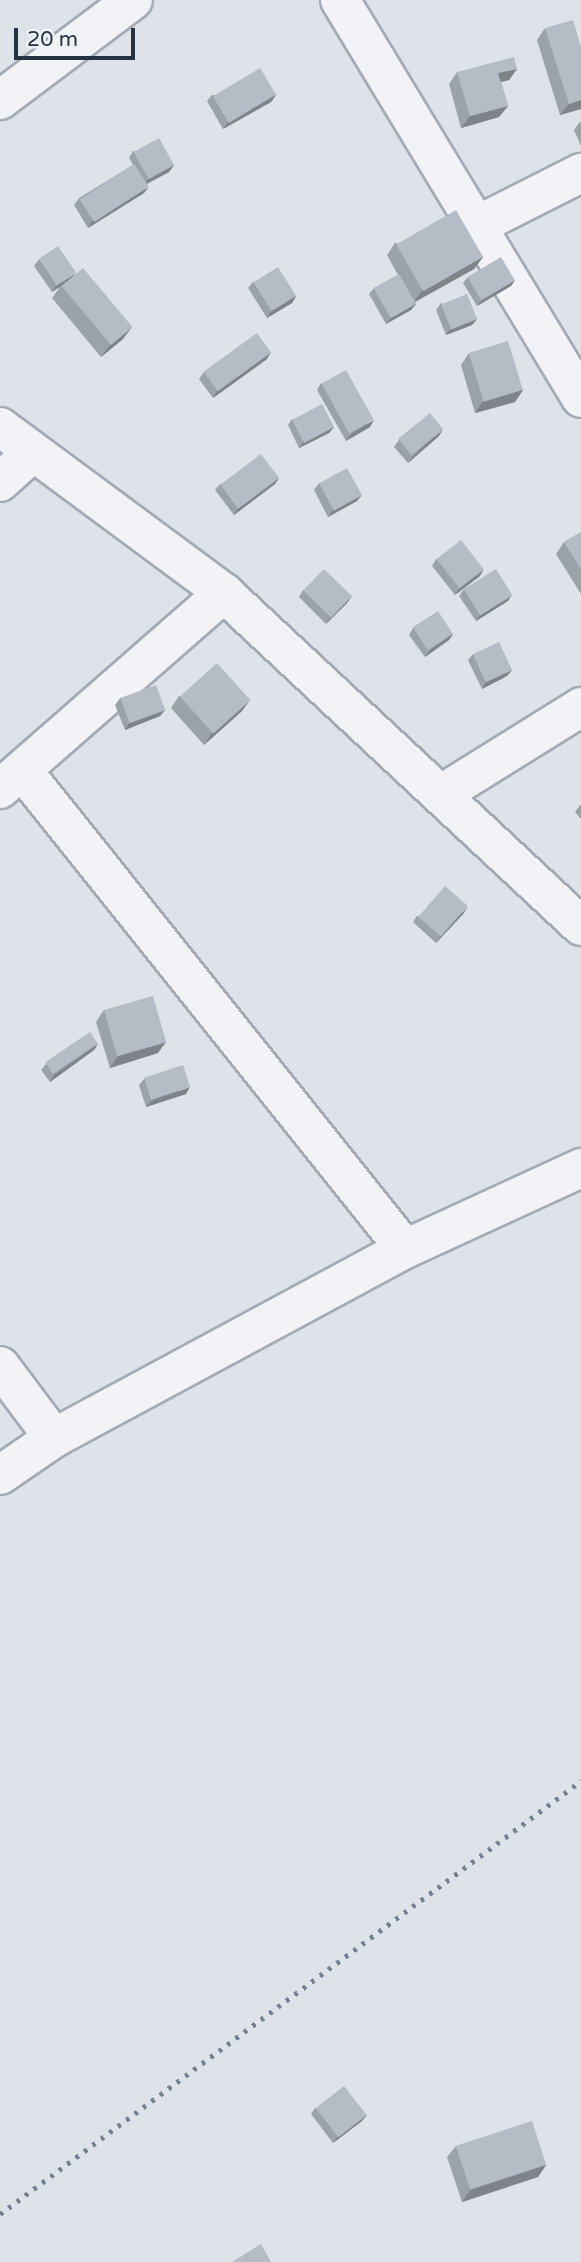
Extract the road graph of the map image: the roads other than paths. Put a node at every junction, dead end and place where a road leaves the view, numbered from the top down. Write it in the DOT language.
graph roads {
  1 [pos="133,0"];
  2 [pos="340,0"];
  3 [pos="0,100"];
  4 [pos="581,173"];
  5 [pos="476,226"];
  6 [pos="581,398"];
  7 [pos="0,426"];
  8 [pos="31,454"];
  9 [pos="0,482"];
  10 [pos="224,593"];
  11 [pos="581,707"];
  12 [pos="11,779"];
  13 [pos="443,793"];
  14 [pos="581,926"];
  15 [pos="581,1168"];
  16 [pos="405,1249"];
  17 [pos="0,1366"];
  18 [pos="54,1438"];
  19 [pos="0,1475"];
  1 -- 3 [label="street"];
  2 -- 5 [label="street"];
  4 -- 5 [label="street"];
  5 -- 6 [label="street"];
  7 -- 8 [label="street"];
  8 -- 9 [label="street"];
  8 -- 10 [label="street"];
  10 -- 12 [label="street"];
  10 -- 13 [label="street"];
  11 -- 13 [label="street"];
  12 -- 16 [label="street"];
  13 -- 14 [label="street"];
  15 -- 16 [label="street"];
  16 -- 18 [label="street"];
  17 -- 18 [label="street"];
  18 -- 19 [label="street"];
}
